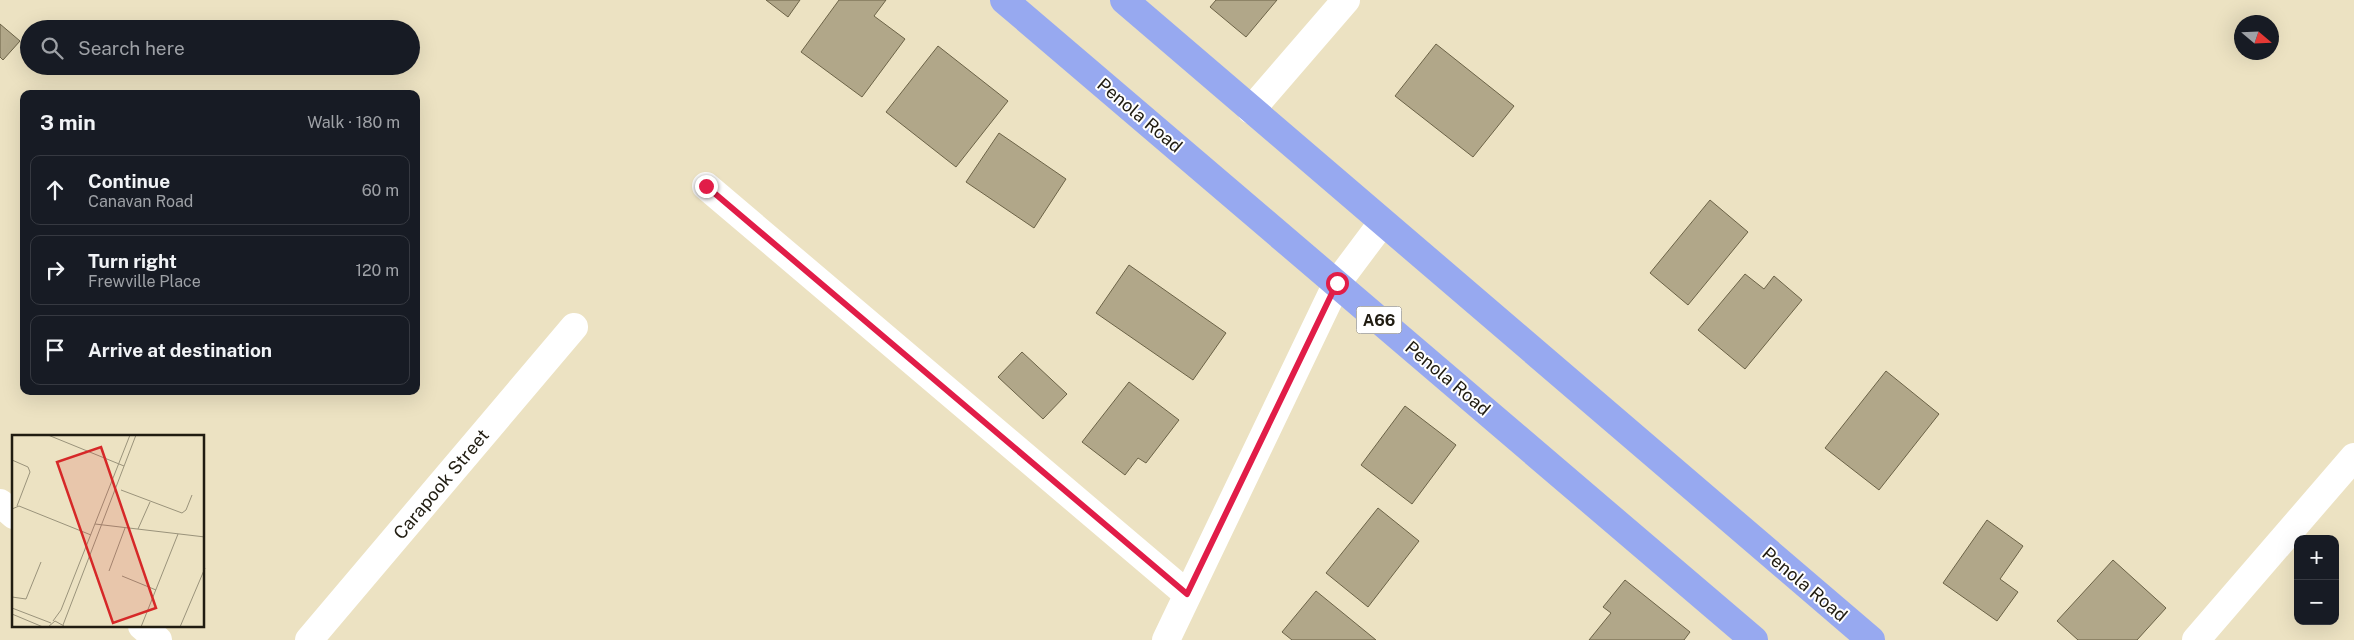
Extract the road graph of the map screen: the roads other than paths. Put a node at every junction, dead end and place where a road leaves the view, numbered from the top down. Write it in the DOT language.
graph roads {
  1 [pos="1004,0"];
  2 [pos="1124,0"];
  3 [pos="1346,0"];
  4 [pos="1250,110"];
  5 [pos="706,186"];
  6 [pos="1382,223"];
  7 [pos="1337,283"];
  8 [pos="574,328"];
  9 [pos="2354,457"];
  10 [pos="0,503"];
  11 [pos="12,513"];
  12 [pos="1187,594"];
  13 [pos="144,628"];
  14 [pos="158,640"];
  15 [pos="309,640"];
  16 [pos="1166,640"];
  17 [pos="1754,640"];
  18 [pos="1871,640"];
  19 [pos="2196,640"];
  1 -- 7 [label="highway, Penola Road / A66"];
  2 -- 4 [label="highway, Penola Road"];
  3 -- 4 [label="street"];
  4 -- 6 [label="highway, Penola Road"];
  5 -- 12 [label="street"];
  6 -- 7 [label="street"];
  6 -- 18 [label="highway, Penola Road"];
  7 -- 12 [label="street"];
  7 -- 17 [label="highway, Penola Road / A66"];
  8 -- 15 [label="street, Carapook Street"];
  9 -- 19 [label="street"];
  10 -- 11 [label="street"];
  12 -- 16 [label="street"];
  13 -- 14 [label="street"];
}
